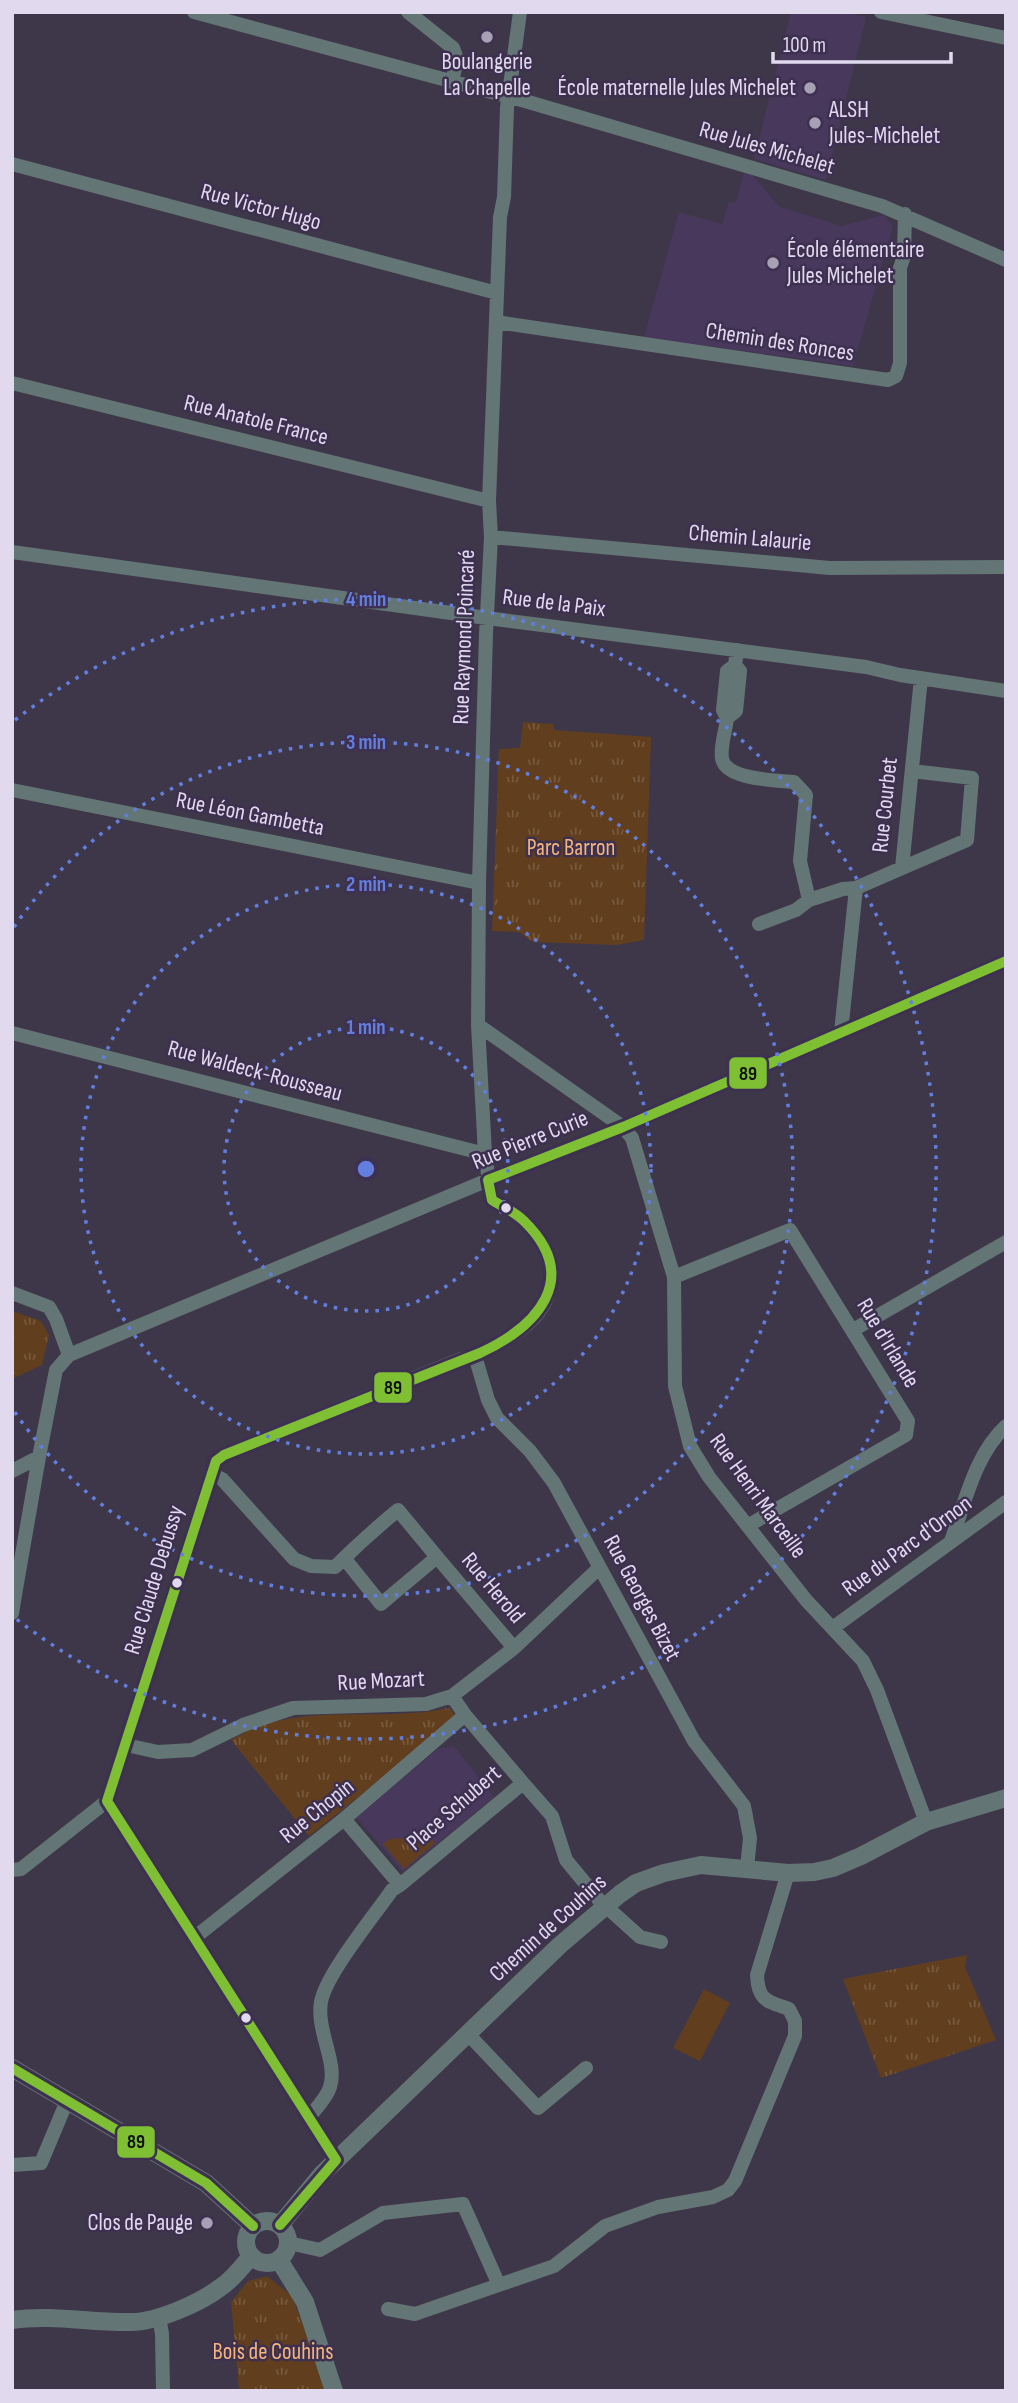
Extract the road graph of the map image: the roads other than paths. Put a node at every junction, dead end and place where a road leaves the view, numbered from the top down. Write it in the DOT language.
graph roads {
  1 [pos="194,12"];
  2 [pos="408,12"];
  3 [pos="520,12"];
  4 [pos="881,12"];
  5 [pos="1006,38"];
  6 [pos="452,82"];
  7 [pos="509,97"];
  8 [pos="12,164"];
  9 [pos="905,214"];
  10 [pos="1006,260"];
  11 [pos="497,293"];
  12 [pos="496,322"];
  13 [pos="12,383"];
  14 [pos="489,501"];
  15 [pos="491,537"];
  16 [pos="12,552"];
  17 [pos="1006,567"];
  18 [pos="487,618"];
  19 [pos="736,658"];
  20 [pos="921,678"];
  21 [pos="1006,691"];
  22 [pos="912,771"];
  23 [pos="12,790"];
  24 [pos="902,868"];
  25 [pos="479,883"];
  26 [pos="856,888"];
  27 [pos="809,900"];
  28 [pos="759,924"];
  29 [pos="1006,961"];
  30 [pos="478,1025"];
  31 [pos="841,1032"];
  32 [pos="12,1033"];
  33 [pos="623,1127"];
  34 [pos="485,1154"];
  35 [pos="488,1180"];
  36 [pos="1006,1242"];
  37 [pos="674,1277"];
  38 [pos="12,1293"];
  39 [pos="853,1330"];
  40 [pos="69,1355"];
  41 [pos="475,1356"];
  42 [pos="1006,1426"];
  43 [pos="39,1457"];
  44 [pos="12,1471"];
  45 [pos="211,1474"];
  46 [pos="1006,1502"];
  47 [pos="748,1525"];
  48 [pos="951,1541"];
  49 [pos="437,1557"];
  50 [pos="344,1558"];
  51 [pos="599,1568"];
  52 [pos="14,1590"];
  53 [pos="12,1613"];
  54 [pos="834,1627"];
  55 [pos="514,1648"];
  56 [pos="452,1696"];
  57 [pos="465,1715"];
  58 [pos="126,1745"];
  59 [pos="523,1783"];
  60 [pos="1006,1798"];
  61 [pos="107,1801"];
  62 [pos="344,1819"];
  63 [pos="926,1822"];
  64 [pos="747,1868"];
  65 [pos="12,1870"];
  66 [pos="788,1873"];
  67 [pos="400,1885"];
  68 [pos="607,1905"];
  69 [pos="194,1938"];
  70 [pos="661,1942"];
  71 [pos="468,2034"];
  72 [pos="12,2068"];
  73 [pos="586,2068"];
  74 [pos="67,2101"];
  75 [pos="309,2117"];
  76 [pos="336,2161"];
  77 [pos="12,2165"];
  78 [pos="280,2225"];
  79 [pos="253,2226"];
  80 [pos="289,2243"];
  81 [pos="251,2256"];
  82 [pos="279,2260"];
  83 [pos="499,2285"];
  84 [pos="388,2309"];
  85 [pos="159,2317"];
  86 [pos="12,2320"];
  87 [pos="163,2391"];
  88 [pos="334,2391"];
  1 -- 6 [label="street, Rue Jules Michelet"];
  2 -- 6 [label="street"];
  3 -- 7 [label="street, Rue Raymond Poincaré"];
  4 -- 5 [label="street"];
  6 -- 7 [label="street, Rue Jules Michelet"];
  7 -- 9 [label="street, Rue Jules Michelet"];
  7 -- 11 [label="street, Rue Raymond Poincaré"];
  8 -- 11 [label="street, Rue Victor Hugo"];
  9 -- 10 [label="street, Rue Jules Michelet"];
  9 -- 12 [label="street, Chemin des Ronces"];
  11 -- 12 [label="street, Rue Raymond Poincaré"];
  12 -- 14 [label="street, Rue Raymond Poincaré"];
  13 -- 14 [label="street, Rue Anatole France"];
  14 -- 15 [label="street, Rue Raymond Poincaré"];
  15 -- 17 [label="street, Chemin Lalaurie"];
  15 -- 18 [label="street, Rue Raymond Poincaré"];
  16 -- 18 [label="street, Rue de la Paix"];
  18 -- 19 [label="street, Rue de la Paix"];
  18 -- 25 [label="street, Rue Raymond Poincaré"];
  19 -- 20 [label="street, Rue de la Paix"];
  19 -- 27 [label="street"];
  20 -- 21 [label="street, Rue de la Paix"];
  20 -- 22 [label="street, Rue Courbet"];
  22 -- 24 [label="street, Rue Courbet"];
  22 -- 24 [label="street"];
  23 -- 25 [label="street, Rue Léon Gambetta"];
  24 -- 26 [label="street, Rue Courbet"];
  25 -- 30 [label="street, Rue Raymond Poincaré"];
  26 -- 27 [label="street, Rue Courbet"];
  26 -- 31 [label="street"];
  27 -- 28 [label="street, Rue Courbet"];
  29 -- 31 [label="street, Rue Pierre Curie"];
  30 -- 33 [label="street"];
  30 -- 34 [label="street, Rue Raymond Poincaré"];
  31 -- 33 [label="street, Rue Pierre Curie"];
  32 -- 34 [label="street, Rue Waldeck-Rousseau"];
  33 -- 35 [label="street, Rue Pierre Curie"];
  33 -- 37 [label="street, Rue Henri Marceille"];
  34 -- 35 [label="street, Rue Raymond Poincaré"];
  35 -- 40 [label="street, Rue Pierre Curie"];
  35 -- 41 [label="street, Rue Claude Debussy"];
  36 -- 39 [label="street"];
  37 -- 39 [label="street, Rue d'Irlande"];
  37 -- 47 [label="street, Rue Henri Marceille"];
  38 -- 40 [label="street"];
  39 -- 47 [label="street, Rue d'Irlande"];
  40 -- 43 [label="street, Rue Pierre Curie"];
  41 -- 45 [label="street, Rue Claude Debussy"];
  41 -- 51 [label="street, Rue Georges Bizet"];
  42 -- 48 [label="street"];
  43 -- 44 [label="street"];
  43 -- 52 [label="street"];
  45 -- 50 [label="street"];
  45 -- 58 [label="street, Rue Claude Debussy"];
  46 -- 48 [label="street, Rue du Parc d'Ornon"];
  47 -- 54 [label="street, Rue Henri Marceille"];
  48 -- 54 [label="street, Rue du Parc d'Ornon"];
  49 -- 50 [label="street"];
  49 -- 50 [label="street, Rue Herold"];
  49 -- 55 [label="street, Rue Herold"];
  51 -- 55 [label="street, Rue Mozart"];
  51 -- 64 [label="street, Rue Georges Bizet"];
  52 -- 53 [label="street"];
  54 -- 63 [label="street, Rue Henri Marceille"];
  55 -- 56 [label="street, Rue Mozart"];
  56 -- 57 [label="street, Place Schubert"];
  56 -- 58 [label="street, Rue Mozart"];
  57 -- 59 [label="street, Place Schubert"];
  57 -- 62 [label="street, Rue Chopin"];
  58 -- 61 [label="street, Rue Claude Debussy"];
  59 -- 67 [label="street, Place Schubert"];
  59 -- 68 [label="street"];
  60 -- 63 [label="street, Chemin de Couhins"];
  61 -- 65 [label="street"];
  61 -- 69 [label="street"];
  62 -- 67 [label="street, Place Schubert"];
  62 -- 69 [label="street, Rue Chopin"];
  63 -- 66 [label="street, Chemin de Couhins"];
  64 -- 66 [label="street, Chemin de Couhins"];
  64 -- 68 [label="street, Chemin de Couhins"];
  66 -- 83 [label="street"];
  67 -- 75 [label="street"];
  68 -- 70 [label="street"];
  68 -- 71 [label="street, Chemin de Couhins"];
  69 -- 75 [label="street"];
  71 -- 73 [label="street"];
  71 -- 76 [label="street, Chemin de Couhins"];
  72 -- 74 [label="street"];
  74 -- 77 [label="street"];
  74 -- 79 [label="street"];
  75 -- 76 [label="street"];
  76 -- 78 [label="street, Chemin de Couhins"];
  78 -- 79 [label="street"];
  78 -- 80 [label="street"];
  79 -- 81 [label="street"];
  80 -- 82 [label="street"];
  80 -- 83 [label="street"];
  81 -- 82 [label="street"];
  81 -- 85 [label="street"];
  82 -- 88 [label="street"];
  83 -- 84 [label="street"];
  85 -- 86 [label="street"];
  85 -- 87 [label="street"];
}
